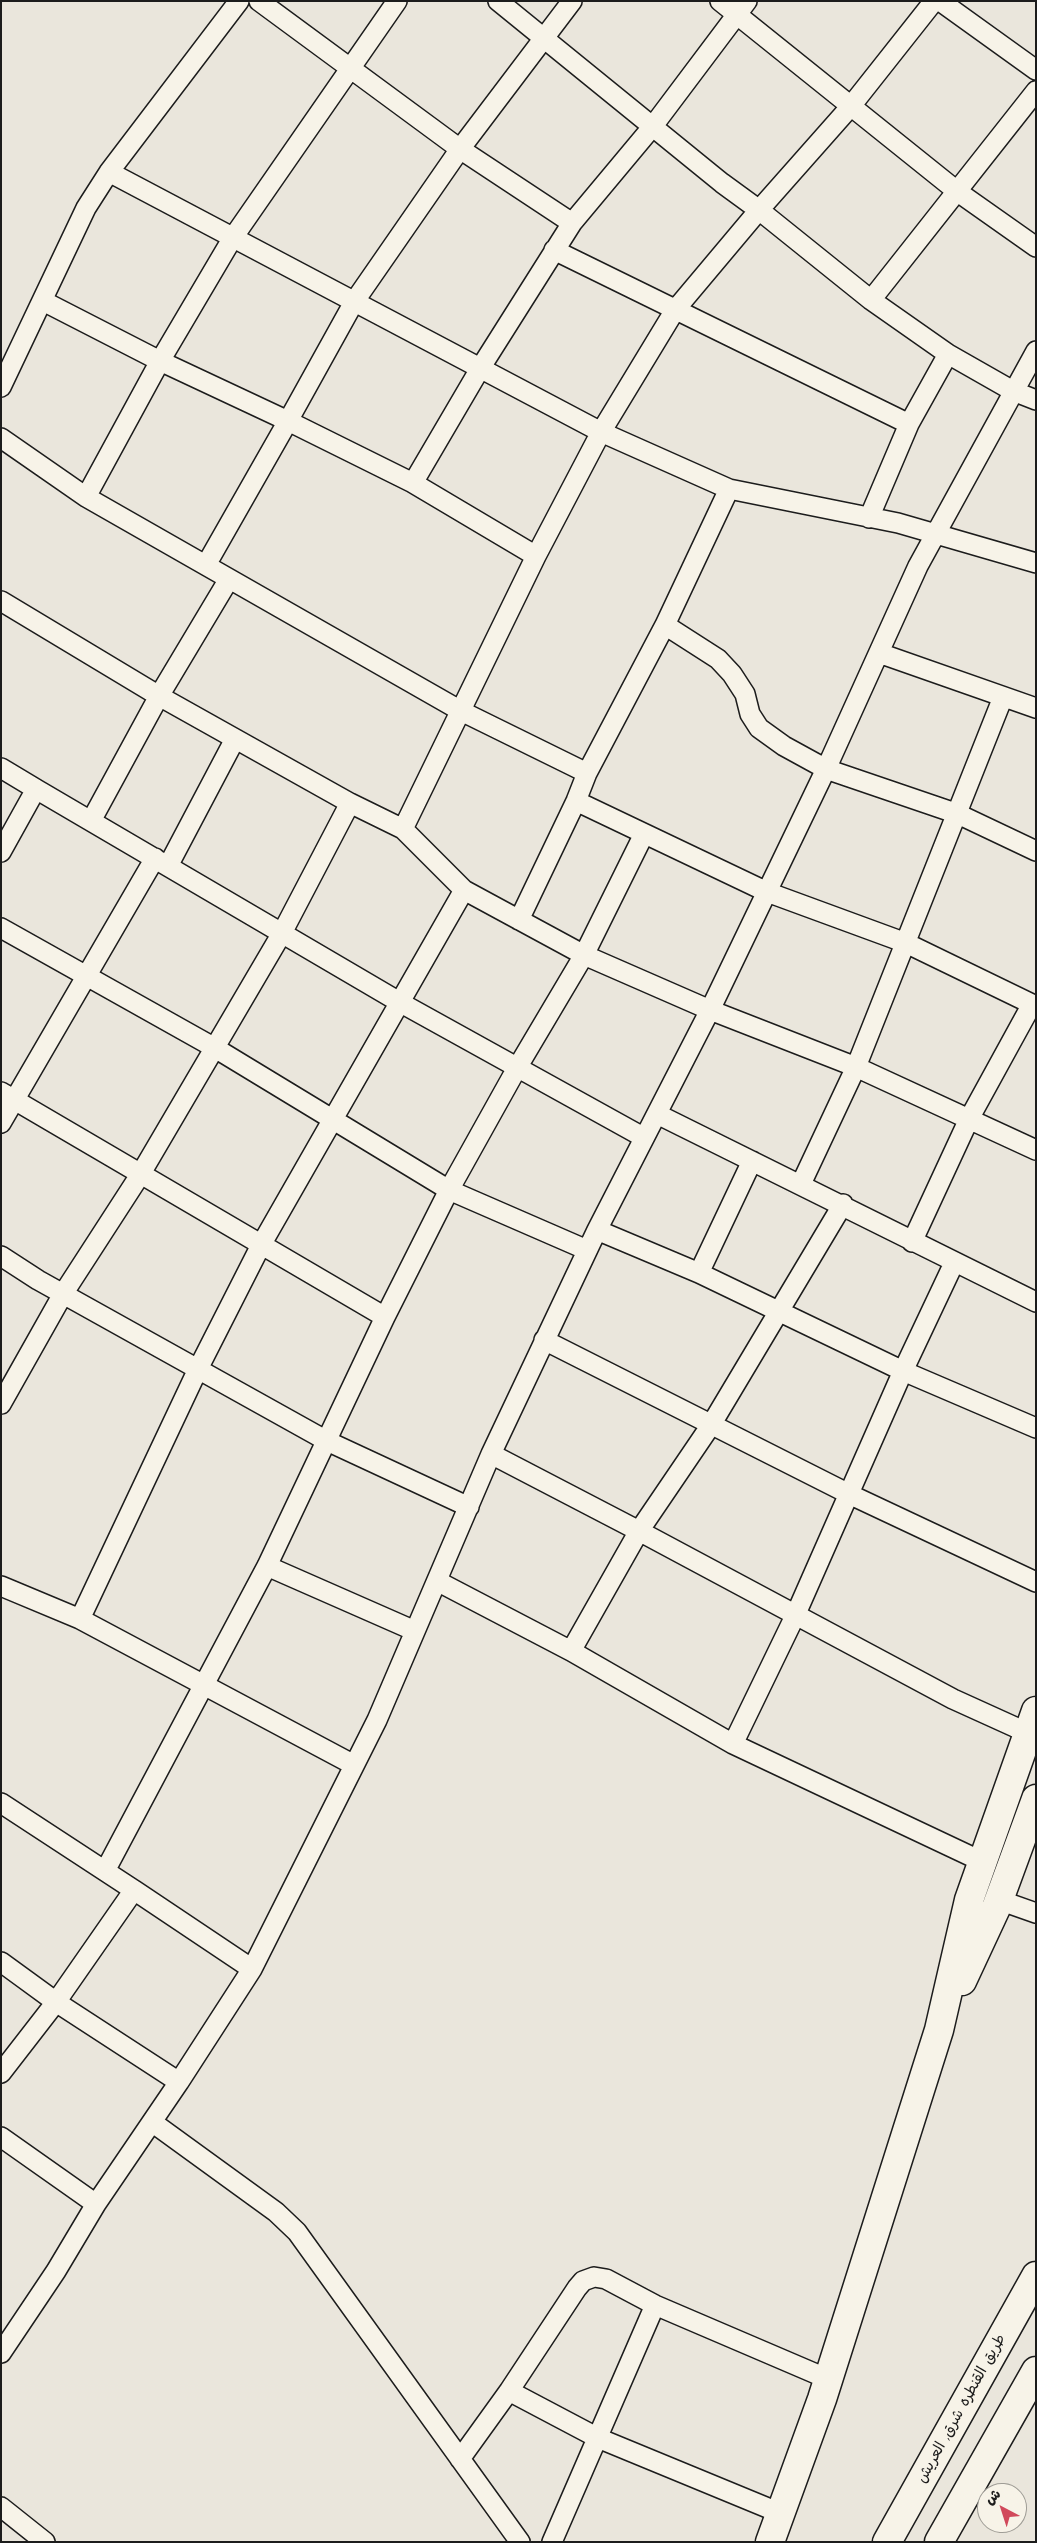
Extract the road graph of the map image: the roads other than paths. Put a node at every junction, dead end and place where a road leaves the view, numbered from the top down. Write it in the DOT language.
graph roads {
  1 [pos="239,1"];
  2 [pos="259,1"];
  3 [pos="397,1"];
  4 [pos="498,1"];
  5 [pos="572,1"];
  6 [pos="720,1"];
  7 [pos="934,1"];
  8 [pos="940,1"];
  9 [pos="742,8"];
  10 [pos="545,40"];
  11 [pos="352,67"];
  12 [pos="1036,70"];
  13 [pos="1036,91"];
  14 [pos="851,106"];
  15 [pos="653,126"];
  16 [pos="460,149"];
  17 [pos="109,172"];
  18 [pos="958,192"];
  19 [pos="759,210"];
  20 [pos="572,223"];
  21 [pos="232,239"];
  22 [pos="1036,247"];
  23 [pos="554,250"];
  24 [pos="871,300"];
  25 [pos="43,301"];
  26 [pos="354,302"];
  27 [pos="675,310"];
  28 [pos="1036,351"];
  29 [pos="948,354"];
  30 [pos="160,360"];
  31 [pos="481,367"];
  32 [pos="1,387"];
  33 [pos="1013,391"];
  34 [pos="1036,400"];
  35 [pos="288,421"];
  36 [pos="909,424"];
  37 [pos="601,432"];
  38 [pos="1,438"];
  39 [pos="413,484"];
  40 [pos="729,489"];
  41 [pos="86,498"];
  42 [pos="869,518"];
  43 [pos="936,532"];
  44 [pos="536,556"];
  45 [pos="1036,563"];
  46 [pos="206,566"];
  47 [pos="229,579"];
  48 [pos="1,601"];
  49 [pos="665,625"];
  50 [pos="879,653"];
  51 [pos="159,696"];
  52 [pos="1003,697"];
  53 [pos="1036,708"];
  54 [pos="461,711"];
  55 [pos="235,738"];
  56 [pos="1,768"];
  57 [pos="826,769"];
  58 [pos="587,773"];
  59 [pos="36,789"];
  60 [pos="576,801"];
  61 [pos="350,803"];
  62 [pos="958,814"];
  63 [pos="91,821"];
  64 [pos="403,830"];
  65 [pos="644,834"];
  66 [pos="1036,851"];
  67 [pos="1,852"];
  68 [pos="161,862"];
  69 [pos="464,890"];
  70 [pos="767,892"];
  71 [pos="519,920"];
  72 [pos="1,928"];
  73 [pos="282,933"];
  74 [pos="906,943"];
  75 [pos="584,955"];
  76 [pos="85,976"];
  77 [pos="401,1003"];
  78 [pos="1034,1005"];
  79 [pos="710,1010"];
  80 [pos="214,1048"];
  81 [pos="856,1067"];
  82 [pos="517,1068"];
  83 [pos="7,1096"];
  84 [pos="657,1114"];
  85 [pos="333,1118"];
  86 [pos="969,1119"];
  87 [pos="1,1123"];
  88 [pos="643,1137"];
  89 [pos="1036,1150"];
  90 [pos="752,1161"];
  91 [pos="140,1175"];
  92 [pos="801,1184"];
  93 [pos="449,1190"];
  94 [pos="843,1204"];
  95 [pos="597,1230"];
  96 [pos="912,1242"];
  97 [pos="261,1245"];
  98 [pos="587,1250"];
  99 [pos="1,1256"];
  100 [pos="954,1262"];
  101 [pos="699,1273"];
  102 [pos="63,1294"];
  103 [pos="1036,1302"];
  104 [pos="780,1310"];
  105 [pos="385,1317"];
  106 [pos="544,1340"];
  107 [pos="198,1369"];
  108 [pos="904,1371"];
  109 [pos="1,1404"];
  110 [pos="710,1425"];
  111 [pos="1036,1428"];
  112 [pos="327,1441"];
  113 [pos="491,1454"];
  114 [pos="850,1495"];
  115 [pos="469,1507"];
  116 [pos="639,1531"];
  117 [pos="267,1566"];
  118 [pos="437,1581"];
  119 [pos="1036,1582"];
  120 [pos="1,1586"];
  121 [pos="795,1616"];
  122 [pos="80,1619"];
  123 [pos="415,1631"];
  124 [pos="571,1651"];
  125 [pos="204,1685"];
  126 [pos="1032,1722"];
  127 [pos="733,1744"];
  128 [pos="354,1765"];
  129 [pos="1036,1799"];
  130 [pos="1,1803"];
  131 [pos="983,1862"];
  132 [pos="105,1871"];
  133 [pos="134,1890"];
  134 [pos="999,1900"];
  135 [pos="1036,1913"];
  136 [pos="1,1962"];
  137 [pos="252,1969"];
  138 [pos="56,2002"];
  139 [pos="938,2030"];
  140 [pos="1,2073"];
  141 [pos="179,2082"];
  142 [pos="152,2122"];
  143 [pos="1,2137"];
  144 [pos="96,2204"];
  145 [pos="1036,2276"];
  146 [pos="655,2305"];
  147 [pos="7,2333"];
  148 [pos="1,2353"];
  149 [pos="1036,2371"];
  150 [pos="828,2379"];
  151 [pos="509,2391"];
  152 [pos="598,2438"];
  153 [pos="460,2459"];
  154 [pos="1,2507"];
  155 [pos="780,2513"];
  156 [pos="45,2542"];
  157 [pos="520,2542"];
  158 [pos="552,2542"];
  159 [pos="770,2542"];
  160 [pos="887,2542"];
  161 [pos="939,2542"];
  1 -- 17 [label="street"];
  2 -- 11 [label="street"];
  3 -- 11 [label="street"];
  4 -- 10 [label="street"];
  5 -- 10 [label="street"];
  6 -- 9 [label="street"];
  7 -- 14 [label="street"];
  8 -- 12 [label="street"];
  9 -- 14 [label="street"];
  9 -- 15 [label="street"];
  10 -- 15 [label="street"];
  10 -- 16 [label="street"];
  11 -- 16 [label="street"];
  11 -- 21 [label="street"];
  13 -- 18 [label="street"];
  14 -- 18 [label="street"];
  14 -- 19 [label="street"];
  15 -- 19 [label="street"];
  15 -- 20 [label="street"];
  16 -- 20 [label="street"];
  16 -- 26 [label="street"];
  17 -- 21 [label="street"];
  17 -- 25 [label="street"];
  18 -- 22 [label="street"];
  18 -- 24 [label="street"];
  19 -- 24 [label="street"];
  19 -- 27 [label="street"];
  20 -- 23 [label="street"];
  21 -- 26 [label="street"];
  21 -- 30 [label="street"];
  23 -- 27 [label="street"];
  23 -- 31 [label="street"];
  24 -- 29 [label="street"];
  25 -- 30 [label="street"];
  25 -- 32 [label="street"];
  26 -- 31 [label="street"];
  26 -- 35 [label="street"];
  27 -- 36 [label="street"];
  27 -- 37 [label="street"];
  28 -- 33 [label="street"];
  29 -- 33 [label="street"];
  29 -- 36 [label="street"];
  30 -- 35 [label="street"];
  30 -- 41 [label="street"];
  31 -- 37 [label="street"];
  31 -- 39 [label="street"];
  33 -- 34 [label="street"];
  33 -- 43 [label="street"];
  35 -- 39 [label="street"];
  35 -- 46 [label="street"];
  36 -- 42 [label="street"];
  37 -- 40 [label="street"];
  37 -- 44 [label="street"];
  38 -- 41 [label="street"];
  39 -- 44 [label="street"];
  40 -- 42 [label="street"];
  40 -- 49 [label="street"];
  41 -- 46 [label="street"];
  42 -- 43 [label="street"];
  43 -- 45 [label="street"];
  43 -- 50 [label="street"];
  44 -- 54 [label="street"];
  46 -- 47 [label="street"];
  47 -- 51 [label="street"];
  47 -- 54 [label="street"];
  48 -- 51 [label="street"];
  49 -- 57 [label="street"];
  49 -- 58 [label="street"];
  50 -- 52 [label="street"];
  50 -- 57 [label="street"];
  51 -- 55 [label="street"];
  51 -- 63 [label="street"];
  52 -- 53 [label="street"];
  52 -- 62 [label="street"];
  54 -- 58 [label="street"];
  54 -- 64 [label="street"];
  55 -- 61 [label="street"];
  55 -- 68 [label="street"];
  56 -- 59 [label="street"];
  57 -- 62 [label="street"];
  57 -- 70 [label="street"];
  58 -- 60 [label="street"];
  59 -- 63 [label="street"];
  59 -- 67 [label="street"];
  60 -- 65 [label="street"];
  60 -- 71 [label="street"];
  61 -- 64 [label="street"];
  61 -- 73 [label="street"];
  62 -- 66 [label="street"];
  62 -- 74 [label="street"];
  63 -- 68 [label="street"];
  64 -- 69 [label="street"];
  65 -- 70 [label="street"];
  65 -- 75 [label="street"];
  68 -- 73 [label="street"];
  68 -- 76 [label="street"];
  69 -- 71 [label="street"];
  69 -- 77 [label="street"];
  70 -- 74 [label="street"];
  70 -- 79 [label="street"];
  71 -- 75 [label="street"];
  72 -- 76 [label="street"];
  73 -- 77 [label="street"];
  73 -- 80 [label="street"];
  74 -- 78 [label="street"];
  74 -- 81 [label="street"];
  75 -- 79 [label="street"];
  75 -- 82 [label="street"];
  76 -- 80 [label="street"];
  76 -- 83 [label="street"];
  77 -- 82 [label="street"];
  77 -- 85 [label="street"];
  78 -- 86 [label="street"];
  79 -- 81 [label="street"];
  79 -- 84 [label="street"];
  80 -- 85 [label="street"];
  80 -- 91 [label="street"];
  81 -- 86 [label="street"];
  81 -- 92 [label="street"];
  82 -- 88 [label="street"];
  82 -- 93 [label="street"];
  83 -- 87 [label="street"];
  83 -- 91 [label="street"];
  84 -- 88 [label="street"];
  84 -- 90 [label="street"];
  85 -- 93 [label="street"];
  85 -- 97 [label="street"];
  86 -- 89 [label="street"];
  86 -- 96 [label="street"];
  88 -- 95 [label="street"];
  90 -- 92 [label="street"];
  90 -- 101 [label="street"];
  91 -- 97 [label="street"];
  91 -- 102 [label="street"];
  92 -- 94 [label="street"];
  93 -- 98 [label="street"];
  93 -- 105 [label="street"];
  94 -- 96 [label="street"];
  94 -- 104 [label="street"];
  95 -- 98 [label="street"];
  95 -- 101 [label="street"];
  96 -- 100 [label="street"];
  97 -- 105 [label="street"];
  97 -- 107 [label="street"];
  98 -- 106 [label="street"];
  99 -- 102 [label="street"];
  100 -- 103 [label="street"];
  100 -- 108 [label="street"];
  101 -- 104 [label="street"];
  102 -- 107 [label="street"];
  102 -- 109 [label="street"];
  104 -- 108 [label="street"];
  104 -- 110 [label="street"];
  105 -- 112 [label="street"];
  106 -- 110 [label="street"];
  106 -- 113 [label="street"];
  107 -- 112 [label="street"];
  107 -- 122 [label="street"];
  108 -- 111 [label="street"];
  108 -- 114 [label="street"];
  110 -- 114 [label="street"];
  110 -- 116 [label="street"];
  112 -- 115 [label="street"];
  112 -- 117 [label="street"];
  113 -- 115 [label="street"];
  113 -- 116 [label="street"];
  114 -- 119 [label="street"];
  114 -- 121 [label="street"];
  115 -- 118 [label="street"];
  116 -- 121 [label="street"];
  116 -- 124 [label="street"];
  117 -- 123 [label="street"];
  117 -- 125 [label="street"];
  118 -- 123 [label="street"];
  118 -- 124 [label="street"];
  120 -- 122 [label="street"];
  121 -- 126 [label="street"];
  121 -- 127 [label="street"];
  122 -- 125 [label="street"];
  123 -- 128 [label="street"];
  124 -- 127 [label="street"];
  125 -- 128 [label="street"];
  125 -- 132 [label="street"];
  126 -- 131 [label="main road"];
  127 -- 131 [label="street"];
  128 -- 137 [label="street"];
  129 -- 134 [label="main road"];
  130 -- 132 [label="street"];
  131 -- 139 [label="main road"];
  132 -- 133 [label="street"];
  133 -- 137 [label="street"];
  133 -- 138 [label="street"];
  134 -- 135 [label="street"];
  134 -- 139 [label="main road"];
  136 -- 138 [label="street"];
  137 -- 141 [label="street"];
  138 -- 140 [label="street"];
  138 -- 141 [label="street"];
  139 -- 150 [label="main road"];
  141 -- 142 [label="street"];
  142 -- 144 [label="street"];
  142 -- 153 [label="street"];
  143 -- 144 [label="street"];
  144 -- 147 [label="street"];
  145 -- 160 [label="main road, طريق القنطره شرق, العريش"];
  146 -- 150 [label="street"];
  146 -- 151 [label="street"];
  146 -- 152 [label="street"];
  147 -- 148 [label="street"];
  149 -- 161 [label="main road"];
  150 -- 155 [label="main road"];
  151 -- 152 [label="street"];
  151 -- 153 [label="street"];
  152 -- 155 [label="street"];
  152 -- 158 [label="street"];
  153 -- 157 [label="street"];
  154 -- 156 [label="street"];
  155 -- 159 [label="main road"];
}
